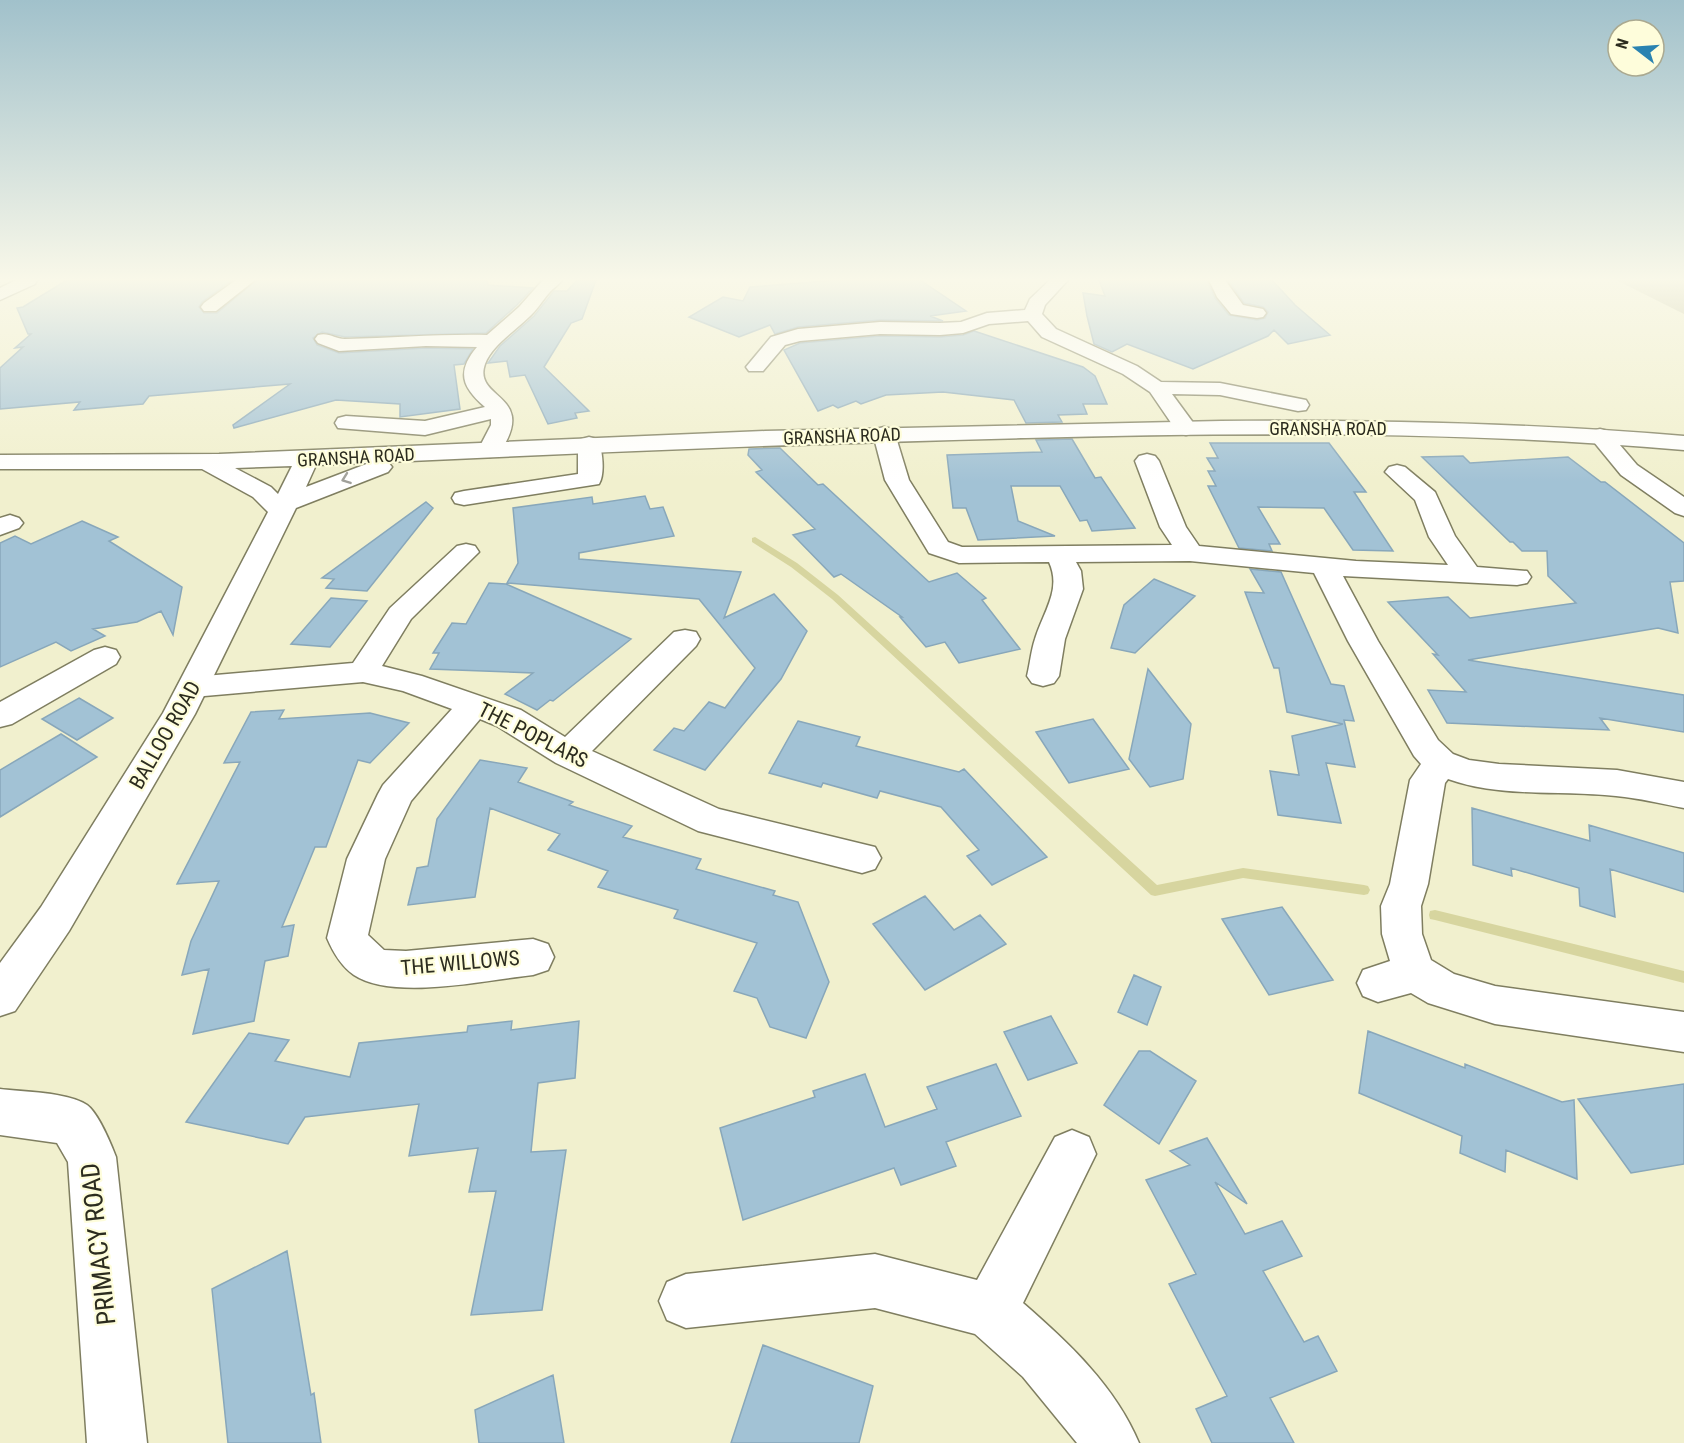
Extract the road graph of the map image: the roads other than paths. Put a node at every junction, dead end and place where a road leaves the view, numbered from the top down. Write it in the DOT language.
graph roads {
  1 [pos="487,347"];
  2 [pos="773,347"];
  3 [pos="1080,347"];
  4 [pos="756,367"];
  5 [pos="1157,388"];
  6 [pos="1298,405"];
  7 [pos="501,410"];
  8 [pos="346,423"];
  9 [pos="1186,428"];
  10 [pos="884,434"];
  11 [pos="1600,436"];
  12 [pos="1684,443"];
  13 [pos="589,444"];
  14 [pos="490,450"];
  15 [pos="422,454"];
  16 [pos="307,460"];
  17 [pos="1147,461"];
  18 [pos="0,462"];
  19 [pos="208,464"];
  20 [pos="1397,472"];
  21 [pos="1648,485"];
  22 [pos="1684,486"];
  23 [pos="464,498"];
  24 [pos="283,507"];
  25 [pos="1684,508"];
  26 [pos="466,552"];
  27 [pos="1190,552"];
  28 [pos="1059,554"];
  29 [pos="1324,566"];
  30 [pos="1469,575"];
  31 [pos="1517,577"];
  32 [pos="685,639"];
  33 [pos="105,657"];
  34 [pos="363,672"];
  35 [pos="1043,676"];
  36 [pos="194,687"];
  37 [pos="474,705"];
  38 [pos="0,716"];
  39 [pos="567,754"];
  40 [pos="1441,763"];
  41 [pos="1684,795"];
  42 [pos="861,858"];
  43 [pos="533,957"];
  44 [pos="0,997"];
  45 [pos="1684,1032"];
  46 [pos="0,1112"];
  47 [pos="1072,1154"];
  48 [pos="686,1301"];
  49 [pos="990,1311"];
  50 [pos="117,1443"];
  51 [pos="1109,1443"];
  1 -- 7 [label="street"];
  2 -- 4 [label="street"];
  3 -- 5 [label="street"];
  5 -- 6 [label="street"];
  5 -- 9 [label="street"];
  7 -- 8 [label="street"];
  7 -- 14 [label="street"];
  9 -- 10 [label="street, GRANSHA ROAD"];
  9 -- 11 [label="street, GRANSHA ROAD"];
  10 -- 13 [label="street, GRANSHA ROAD"];
  10 -- 28 [label="street"];
  11 -- 12 [label="street, GRANSHA ROAD"];
  11 -- 21 [label="street"];
  13 -- 14 [label="street, GRANSHA ROAD"];
  13 -- 23 [label="street"];
  14 -- 15 [label="street, GRANSHA ROAD"];
  15 -- 16 [label="street, GRANSHA ROAD"];
  15 -- 24 [label="street, one-way"];
  16 -- 19 [label="street, GRANSHA ROAD"];
  16 -- 24 [label="street, BALLOO ROAD"];
  17 -- 27 [label="street"];
  18 -- 19 [label="street, GRANSHA ROAD"];
  19 -- 24 [label="street"];
  20 -- 30 [label="street"];
  21 -- 22 [label="street"];
  21 -- 25 [label="street"];
  24 -- 36 [label="street, BALLOO ROAD"];
  26 -- 34 [label="street"];
  27 -- 28 [label="street"];
  27 -- 29 [label="street"];
  28 -- 35 [label="street"];
  29 -- 30 [label="street"];
  29 -- 40 [label="street"];
  30 -- 31 [label="street"];
  32 -- 39 [label="street"];
  33 -- 38 [label="street"];
  34 -- 36 [label="street, THE POPLARS"];
  34 -- 37 [label="street, THE POPLARS"];
  36 -- 44 [label="street, BALLOO ROAD"];
  37 -- 39 [label="street, THE POPLARS"];
  37 -- 43 [label="street, THE WILLOWS"];
  39 -- 42 [label="street, THE POPLARS"];
  40 -- 41 [label="street"];
  40 -- 45 [label="street"];
  46 -- 50 [label="street, PRIMACY ROAD"];
  47 -- 49 [label="street"];
  48 -- 49 [label="street"];
  49 -- 51 [label="street"];
}
